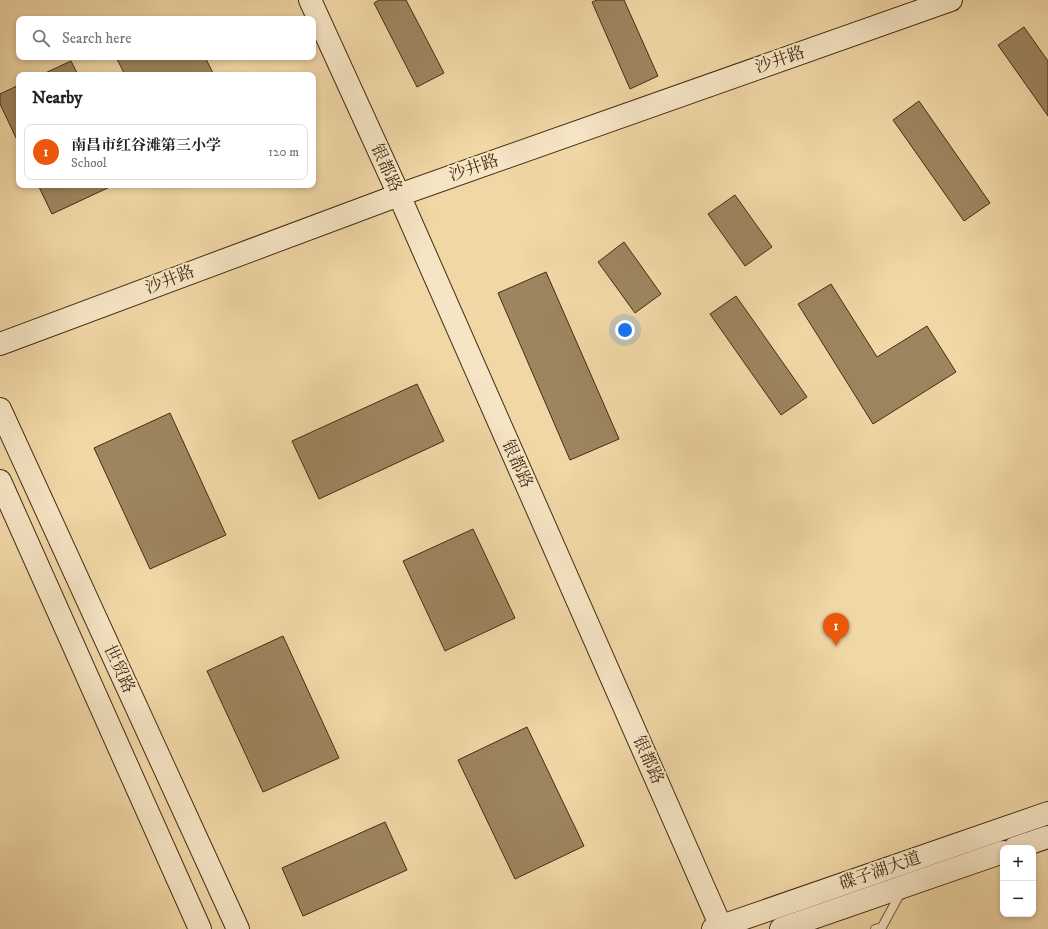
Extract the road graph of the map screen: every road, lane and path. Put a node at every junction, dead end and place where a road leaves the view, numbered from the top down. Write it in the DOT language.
graph roads {
  1 [pos="310,0"];
  2 [pos="951,0"];
  3 [pos="399,195"];
  4 [pos="0,344"];
  5 [pos="0,409"];
  6 [pos="0,481"];
  7 [pos="1048,813"];
  8 [pos="1048,836"];
  9 [pos="1023,845"];
  10 [pos="1000,853"];
  11 [pos="904,886"];
  12 [pos="719,928"];
  13 [pos="200,929"];
  14 [pos="238,929"];
  15 [pos="781,929"];
  16 [pos="875,929"];
  1 -- 3 [label="street, 银都路"];
  2 -- 3 [label="street, 沙井路"];
  3 -- 4 [label="street, 沙井路"];
  3 -- 12 [label="street, 银都路"];
  5 -- 14 [label="street, 世贸路"];
  6 -- 13 [label="street, 世贸路"];
  7 -- 12 [label="street, 碟子湖大道"];
  8 -- 9 [label="street"];
  10 -- 11 [label="street, 碟子湖大道"];
  11 -- 15 [label="street, 碟子湖大道"];
  11 -- 16 [label="lane"];
}
